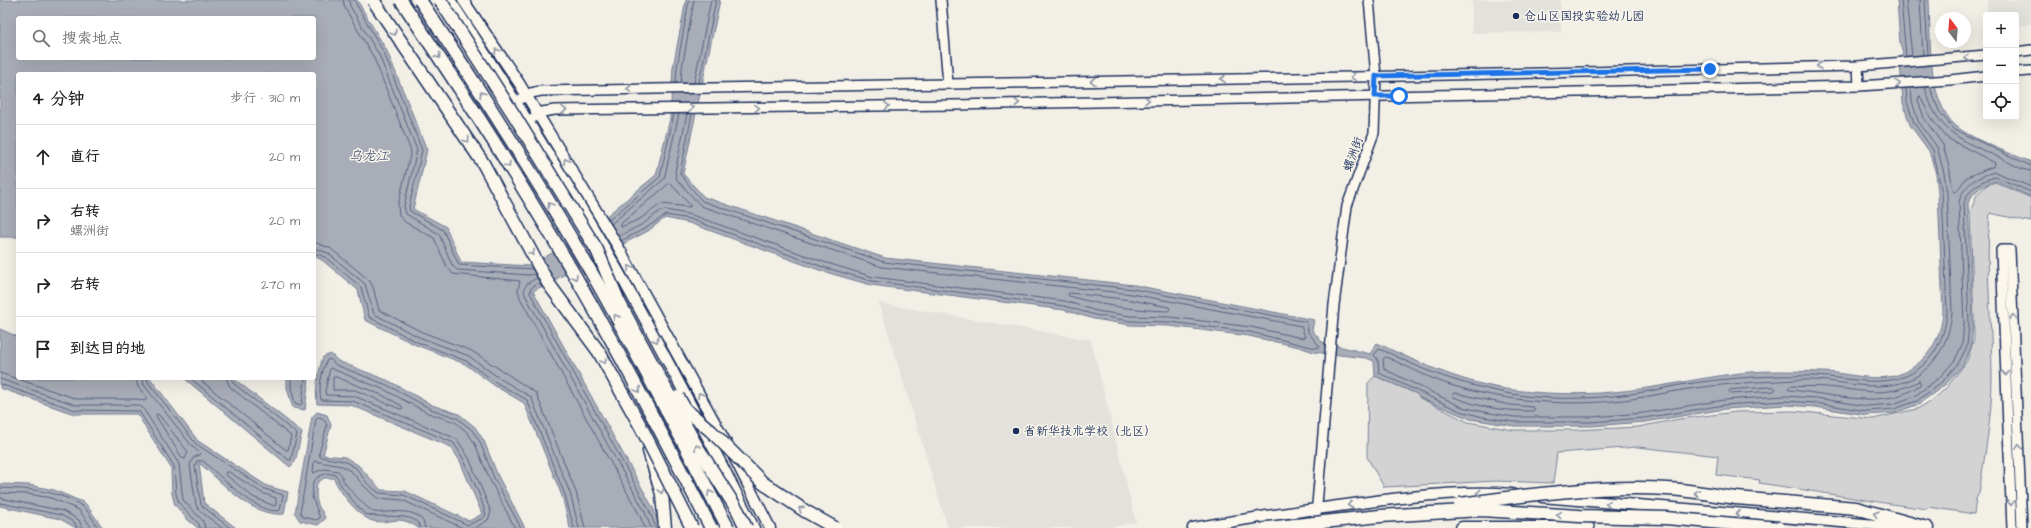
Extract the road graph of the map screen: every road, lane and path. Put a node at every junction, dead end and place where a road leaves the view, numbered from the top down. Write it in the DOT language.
graph roads {
  1 [pos="373,0"];
  2 [pos="401,0"];
  3 [pos="420,0"];
  4 [pos="440,0"];
  5 [pos="450,0"];
  6 [pos="463,0"];
  7 [pos="941,0"];
  8 [pos="1369,0"];
  9 [pos="2031,50"];
  10 [pos="2019,52"];
  11 [pos="1983,55"];
  12 [pos="1858,66"];
  13 [pos="2031,70"];
  14 [pos="2019,72"];
  15 [pos="1376,76"];
  16 [pos="1983,76"];
  17 [pos="948,84"];
  18 [pos="1859,86"];
  19 [pos="527,96"];
  20 [pos="1375,96"];
  21 [pos="516,102"];
  22 [pos="538,114"];
  23 [pos="528,121"];
  24 [pos="648,355"];
  25 [pos="640,427"];
  26 [pos="1318,508"];
  27 [pos="1415,514"];
  28 [pos="666,528"];
  29 [pos="692,528"];
  30 [pos="711,528"];
  31 [pos="728,528"];
  32 [pos="746,528"];
  33 [pos="754,528"];
  34 [pos="770,528"];
  35 [pos="836,528"];
  36 [pos="1193,528"];
  37 [pos="1266,528"];
  38 [pos="1315,528"];
  39 [pos="1462,528"];
  40 [pos="1588,528"];
  41 [pos="1779,528"];
  42 [pos="1916,528"];
  43 [pos="1927,528"];
  44 [pos="2012,528"];
  45 [pos="2022,528"];
  1 -- 25 [label="highway, one-way, bridge"];
  2 -- 30 [label="highway, one-way, bridge"];
  31 -- 3 [label="highway, one-way, bridge"];
  4 -- 24 [label="highway, bridge"];
  5 -- 21 [label="main road"];
  19 -- 6 [label="main road, one-way"];
  7 -- 17 [label="street"];
  8 -- 15 [label="street, 螺洲街"];
  9 -- 10 [label="street"];
  11 -- 12 [label="street, one-way"];
  12 -- 15 [label="street, one-way"];
  12 -- 18 [label="street"];
  13 -- 14 [label="street"];
  15 -- 17 [label="street, one-way"];
  15 -- 20 [label="street, 螺洲街"];
  18 -- 16 [label="street, one-way"];
  17 -- 19 [label="street, one-way"];
  18 -- 20 [label="street"];
  19 -- 21 [label="street"];
  19 -- 22 [label="main road"];
  22 -- 20 [label="street, one-way"];
  20 -- 26 [label="street, 螺洲街"];
  21 -- 23 [label="main road"];
  22 -- 23 [label="street"];
  34 -- 22 [label="main road, one-way"];
  23 -- 33 [label="main road, one-way"];
  32 -- 24 [label="highway, one-way, bridge"];
  35 -- 24 [label="highway, one-way, bridge"];
  25 -- 28 [label="highway, one-way, bridge"];
  25 -- 29 [label="highway, bridge"];
  26 -- 36 [label="main road"];
  26 -- 38 [label="street, 螺洲街"];
  42 -- 26 [label="main road, one-way"];
  27 -- 37 [label="highway, bridge"];
  41 -- 27 [label="highway, one-way, bridge"];
  43 -- 27 [label="highway, one-way, bridge"];
  39 -- 40 [label="highway"];
  45 -- 44 [label="street, one-way"];
}
